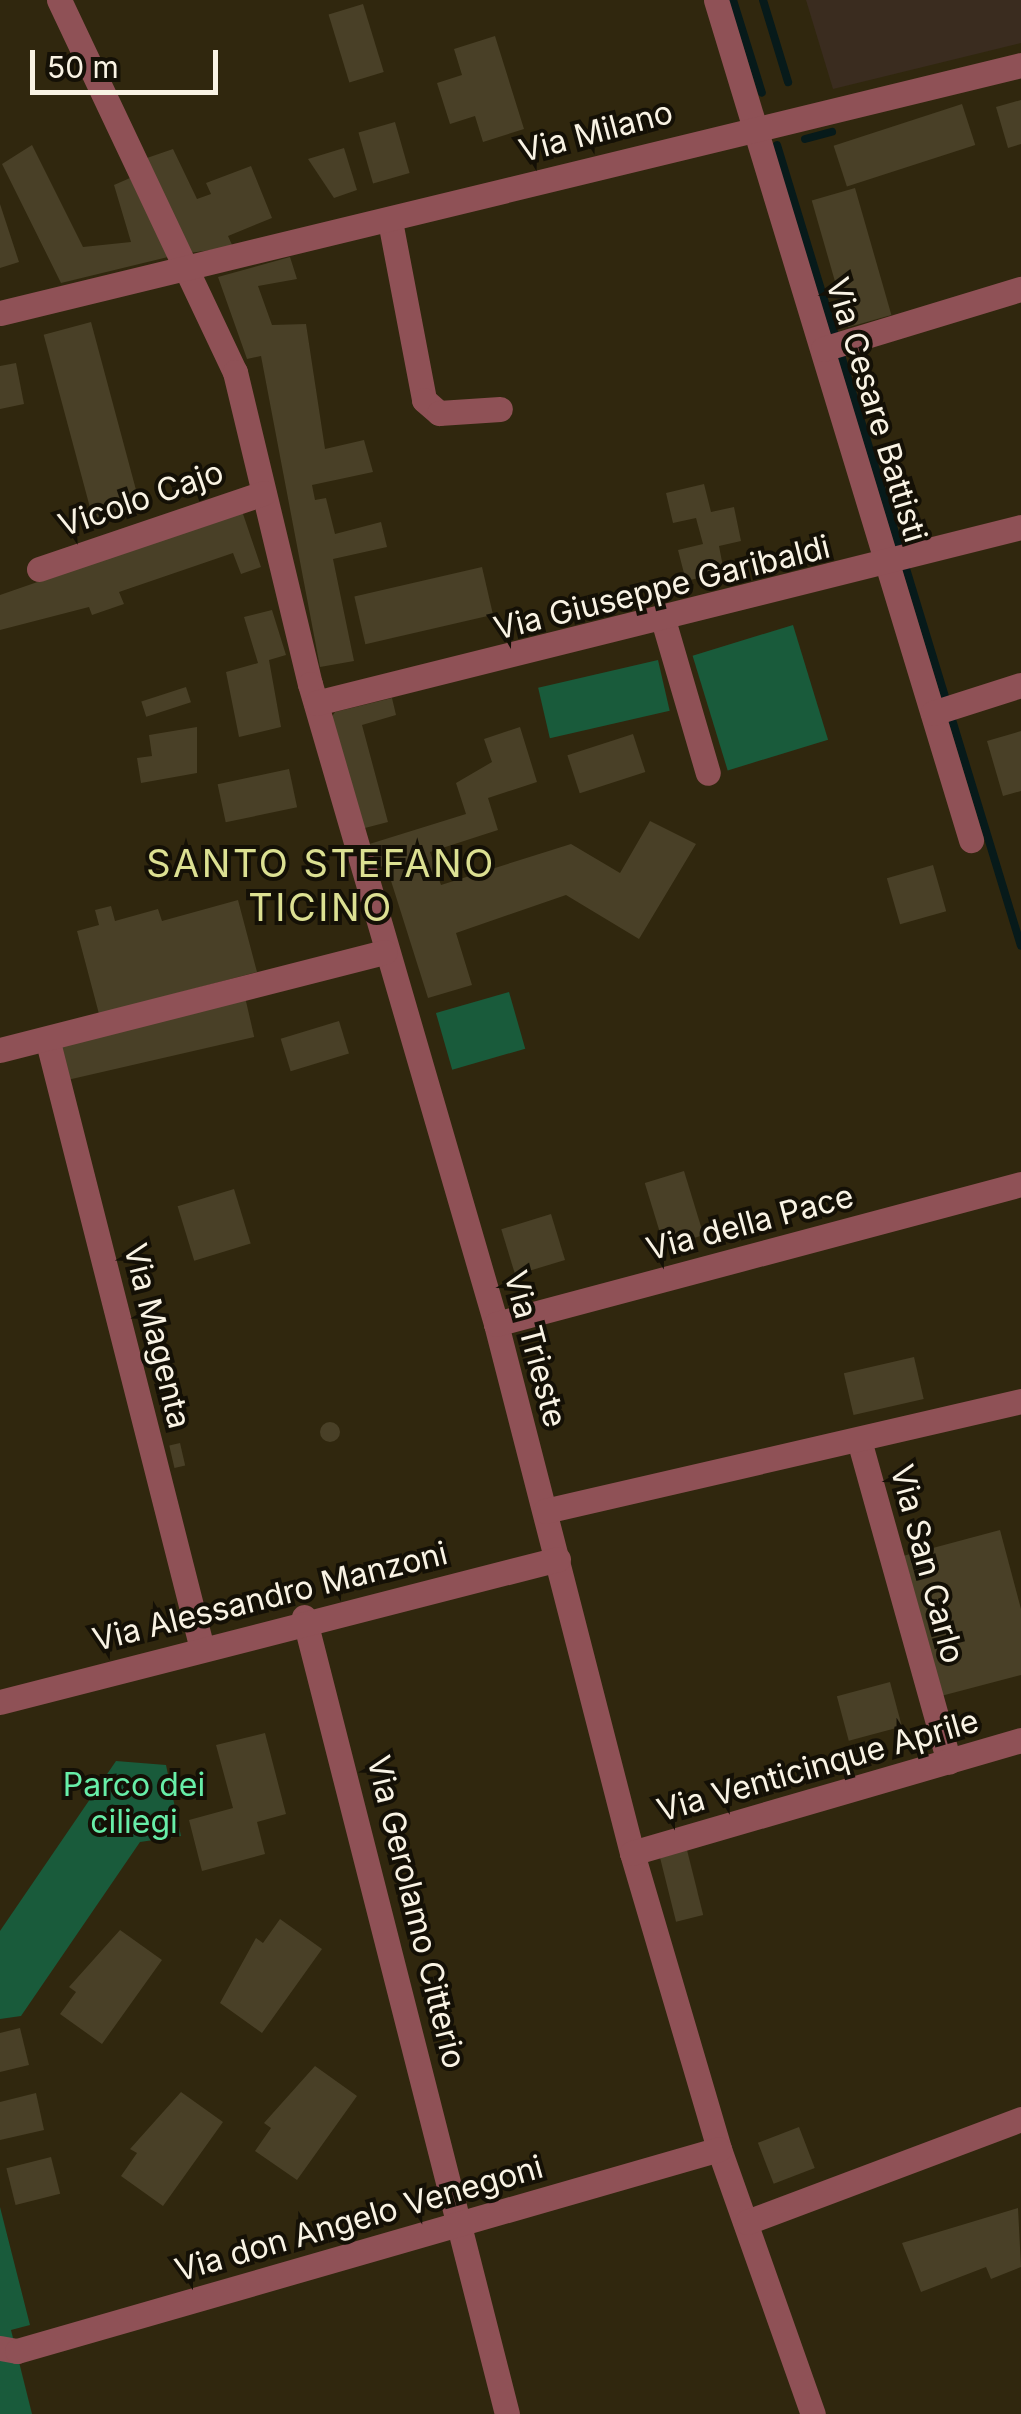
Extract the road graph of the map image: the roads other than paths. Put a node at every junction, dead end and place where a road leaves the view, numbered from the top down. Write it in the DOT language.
graph roads {
  1 [pos="59,0"];
  2 [pos="716,0"];
  3 [pos="1021,66"];
  4 [pos="754,124"];
  5 [pos="390,221"];
  6 [pos="190,271"];
  7 [pos="1021,289"];
  8 [pos="0,313"];
  9 [pos="833,346"];
  10 [pos="500,409"];
  11 [pos="264,493"];
  12 [pos="1021,527"];
  13 [pos="899,564"];
  14 [pos="39,569"];
  15 [pos="664,623"];
  16 [pos="1021,685"];
  17 [pos="316,703"];
  18 [pos="943,710"];
  19 [pos="708,773"];
  20 [pos="971,840"];
  21 [pos="385,952"];
  22 [pos="48,1042"];
  23 [pos="0,1050"];
  24 [pos="1021,1184"];
  25 [pos="496,1324"];
  26 [pos="1021,1401"];
  27 [pos="859,1440"];
  28 [pos="545,1511"];
  29 [pos="558,1559"];
  30 [pos="304,1617"];
  31 [pos="201,1645"];
  32 [pos="0,1702"];
  33 [pos="1021,1740"];
  34 [pos="948,1762"];
  35 [pos="632,1853"];
  36 [pos="1021,2119"];
  37 [pos="718,2149"];
  38 [pos="747,2222"];
  39 [pos="459,2224"];
  40 [pos="5,2356"];
  41 [pos="507,2414"];
  42 [pos="813,2414"];
  1 -- 6 [label="street, Via Trieste"];
  2 -- 4 [label="street, Via Cesare Battisti"];
  3 -- 4 [label="street, Via Milano"];
  4 -- 5 [label="street, Via Milano"];
  4 -- 9 [label="street, Via Cesare Battisti"];
  5 -- 6 [label="street, Via Milano"];
  5 -- 10 [label="street"];
  6 -- 8 [label="street, Via Milano"];
  6 -- 11 [label="street, Via Trieste"];
  7 -- 9 [label="street"];
  9 -- 13 [label="street, Via Cesare Battisti"];
  11 -- 14 [label="street, Vicolo Cajo"];
  11 -- 17 [label="street, Via Trieste"];
  12 -- 13 [label="street, Via Giuseppe Garibaldi"];
  13 -- 15 [label="street, Via Giuseppe Garibaldi"];
  13 -- 18 [label="street, Via Cesare Battisti"];
  15 -- 17 [label="street, Via Giuseppe Garibaldi"];
  15 -- 19 [label="street"];
  16 -- 18 [label="street"];
  17 -- 21 [label="street, Via Trieste"];
  18 -- 20 [label="street, Via Cesare Battisti"];
  21 -- 22 [label="street"];
  21 -- 25 [label="street, Via Trieste"];
  22 -- 23 [label="street"];
  22 -- 31 [label="street, Via Magenta"];
  24 -- 25 [label="street, Via della Pace"];
  25 -- 28 [label="street, Via Trieste"];
  26 -- 27 [label="street"];
  27 -- 28 [label="street"];
  27 -- 34 [label="street, Via San Carlo"];
  28 -- 29 [label="street, Via Trieste"];
  29 -- 30 [label="street, Via Alessandro Manzoni"];
  29 -- 35 [label="street, Via Trieste"];
  30 -- 31 [label="street, Via Alessandro Manzoni"];
  30 -- 39 [label="street, Via Gerolamo Citterio"];
  31 -- 32 [label="street, Via Alessandro Manzoni"];
  33 -- 34 [label="street, Via Venticinque Aprile"];
  34 -- 35 [label="street, Via Venticinque Aprile"];
  35 -- 37 [label="street, Via Trieste"];
  36 -- 38 [label="street"];
  37 -- 38 [label="street, Via Trieste"];
  37 -- 39 [label="street, Via don Angelo Venegoni"];
  38 -- 42 [label="street, Via Trieste"];
  39 -- 40 [label="street, Via don Angelo Venegoni"];
  39 -- 41 [label="street, Via Gerolamo Citterio"];
}
